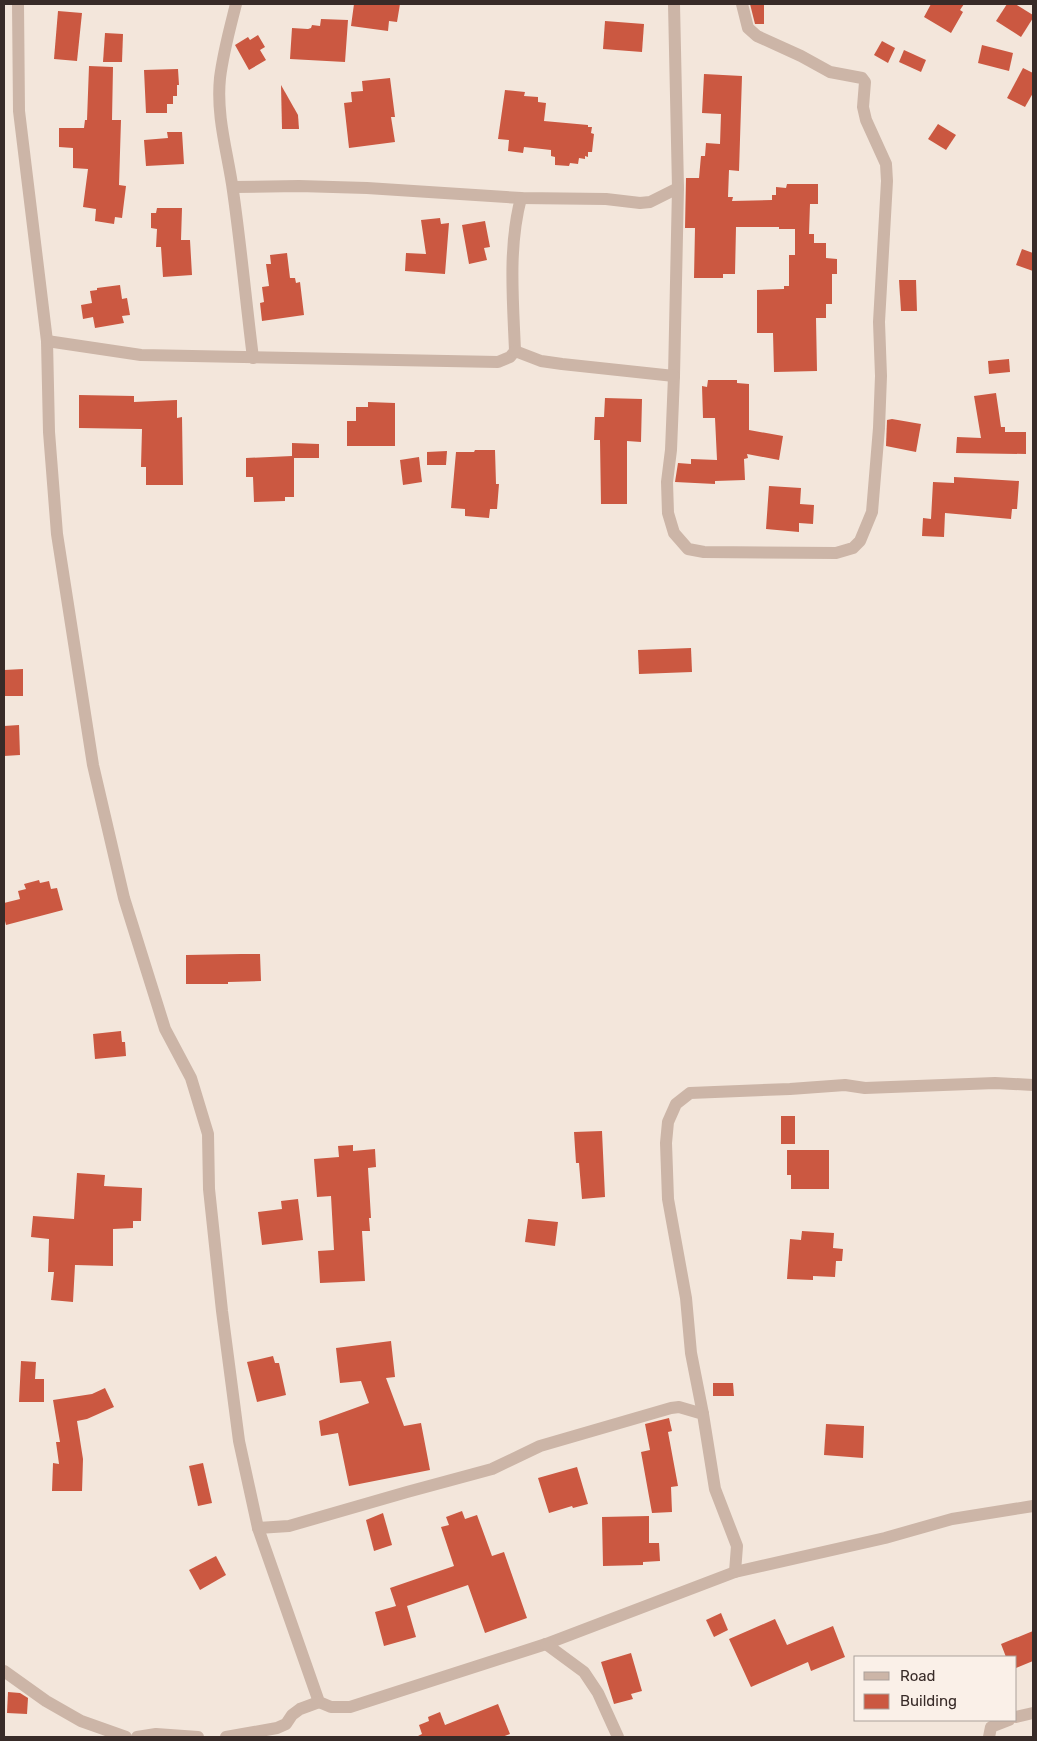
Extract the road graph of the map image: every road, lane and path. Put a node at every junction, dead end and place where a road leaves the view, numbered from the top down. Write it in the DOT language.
graph roads {
  1 [pos="18,4"];
  2 [pos="236,4"];
  3 [pos="674,4"];
  4 [pos="742,4"];
  5 [pos="233,187"];
  6 [pos="678,188"];
  7 [pos="521,198"];
  8 [pos="47,341"];
  9 [pos="515,351"];
  10 [pos="253,358"];
  11 [pos="674,376"];
  12 [pos="1033,1085"];
  13 [pos="703,1414"];
  14 [pos="1033,1506"];
  15 [pos="258,1528"];
  16 [pos="735,1572"];
  17 [pos="546,1644"];
  18 [pos="4,1671"];
  19 [pos="319,1702"];
  20 [pos="1033,1713"];
  21 [pos="1017,1717"];
  22 [pos="1006,1721"];
  23 [pos="126,1737"];
  24 [pos="137,1737"];
  25 [pos="198,1737"];
  26 [pos="226,1737"];
  27 [pos="618,1737"];
  28 [pos="989,1737"];
  1 -- 8 [label="street"];
  2 -- 5 [label="street"];
  3 -- 6 [label="street"];
  4 -- 11 [label="street"];
  5 -- 7 [label="street"];
  5 -- 10 [label="street"];
  6 -- 7 [label="street"];
  6 -- 11 [label="street"];
  7 -- 9 [label="street"];
  8 -- 10 [label="street"];
  8 -- 15 [label="street"];
  9 -- 10 [label="street"];
  9 -- 11 [label="street"];
  12 -- 13 [label="street"];
  13 -- 15 [label="street"];
  13 -- 16 [label="street"];
  14 -- 16 [label="street"];
  15 -- 19 [label="street"];
  16 -- 17 [label="street"];
  17 -- 19 [label="street"];
  17 -- 27 [label="street"];
  18 -- 23 [label="street"];
  19 -- 26 [label="street"];
  20 -- 21 [label="street"];
  22 -- 28 [label="street"];
  24 -- 25 [label="street"];
}
